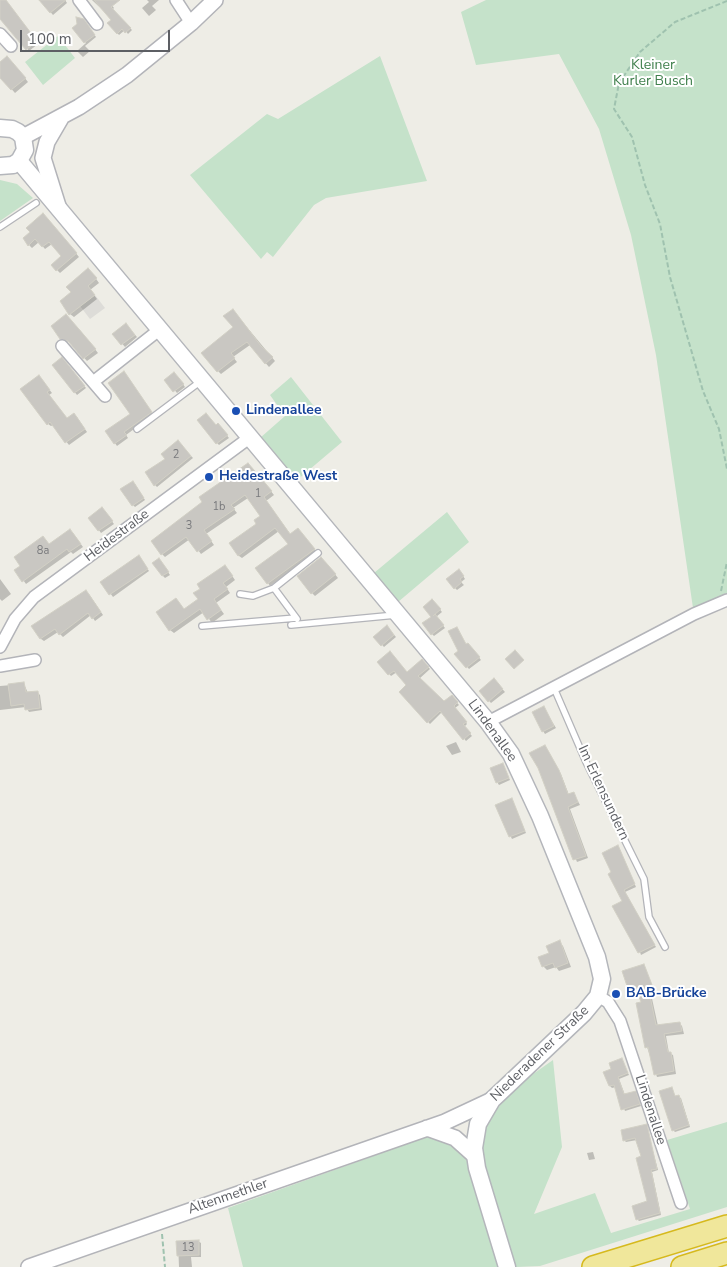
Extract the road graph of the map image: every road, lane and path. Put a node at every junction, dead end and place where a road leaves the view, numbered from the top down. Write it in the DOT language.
graph roads {
  1 [pos="79,0"];
  2 [pos="176,0"];
  3 [pos="215,0"];
  4 [pos="727,1"];
  5 [pos="191,23"];
  6 [pos="97,24"];
  7 [pos="0,34"];
  8 [pos="11,46"];
  9 [pos="62,117"];
  10 [pos="0,128"];
  11 [pos="23,137"];
  12 [pos="19,161"];
  13 [pos="0,166"];
  14 [pos="36,203"];
  15 [pos="58,206"];
  16 [pos="0,227"];
  17 [pos="159,330"];
  18 [pos="62,346"];
  19 [pos="202,381"];
  20 [pos="93,382"];
  21 [pos="105,396"];
  22 [pos="137,429"];
  23 [pos="249,438"];
  24 [pos="727,468"];
  25 [pos="318,553"];
  26 [pos="727,562"];
  27 [pos="274,588"];
  28 [pos="240,594"];
  29 [pos="724,600"];
  30 [pos="398,615"];
  31 [pos="296,618"];
  32 [pos="301,624"];
  33 [pos="291,625"];
  34 [pos="202,626"];
  35 [pos="0,647"];
  36 [pos="35,660"];
  37 [pos="0,666"];
  38 [pos="554,688"];
  39 [pos="488,722"];
  40 [pos="665,947"];
  41 [pos="597,957"];
  42 [pos="598,996"];
  43 [pos="492,1100"];
  44 [pos="427,1128"];
  45 [pos="474,1155"];
  46 [pos="681,1203"];
  47 [pos="161,1220"];
  48 [pos="727,1226"];
  49 [pos="727,1253"];
  50 [pos="506,1265"];
  51 [pos="29,1267"];
  52 [pos="165,1267"];
  53 [pos="593,1267"];
  54 [pos="682,1267"];
  1 -- 6 [label="street"];
  2 -- 5 [label="street"];
  3 -- 5 [label="street"];
  4 -- 24 [label="path"];
  5 -- 9 [label="street"];
  7 -- 8 [label="street"];
  9 -- 11 [label="street"];
  9 -- 15 [label="street, Lindenallee"];
  10 -- 11 [label="main road"];
  11 -- 12 [label="main road"];
  12 -- 13 [label="main road"];
  12 -- 15 [label="main road, Lindenallee"];
  14 -- 16 [label="lane"];
  15 -- 17 [label="main road, Lindenallee"];
  17 -- 19 [label="main road, Lindenallee"];
  17 -- 20 [label="street"];
  18 -- 20 [label="street"];
  19 -- 22 [label="lane"];
  19 -- 23 [label="main road, Lindenallee"];
  20 -- 21 [label="street"];
  23 -- 30 [label="main road, Lindenallee"];
  23 -- 35 [label="street, Heidestraße"];
  25 -- 27 [label="lane"];
  26 -- 29 [label="path"];
  27 -- 28 [label="lane"];
  27 -- 31 [label="lane"];
  29 -- 38 [label="street"];
  30 -- 32 [label="lane"];
  30 -- 39 [label="main road, Lindenallee"];
  31 -- 32 [label="lane"];
  31 -- 34 [label="lane"];
  32 -- 33 [label="lane"];
  36 -- 37 [label="street"];
  38 -- 39 [label="street"];
  38 -- 40 [label="lane, Im Erlensundern"];
  39 -- 41 [label="main road, Lindenallee"];
  41 -- 42 [label="main road, Niederadener Straße"];
  42 -- 43 [label="main road, Niederadener Straße"];
  42 -- 46 [label="street, Lindenallee"];
  43 -- 44 [label="street, Altenmethler"];
  43 -- 45 [label="main road, Niederadener Straße"];
  44 -- 45 [label="street"];
  44 -- 47 [label="street, Altenmethler"];
  45 -- 50 [label="main road, Niederadener Straße"];
  47 -- 51 [label="street, Altenmethler"];
  47 -- 52 [label="path"];
  48 -- 53 [label="highway"];
  49 -- 54 [label="highway"];
}
